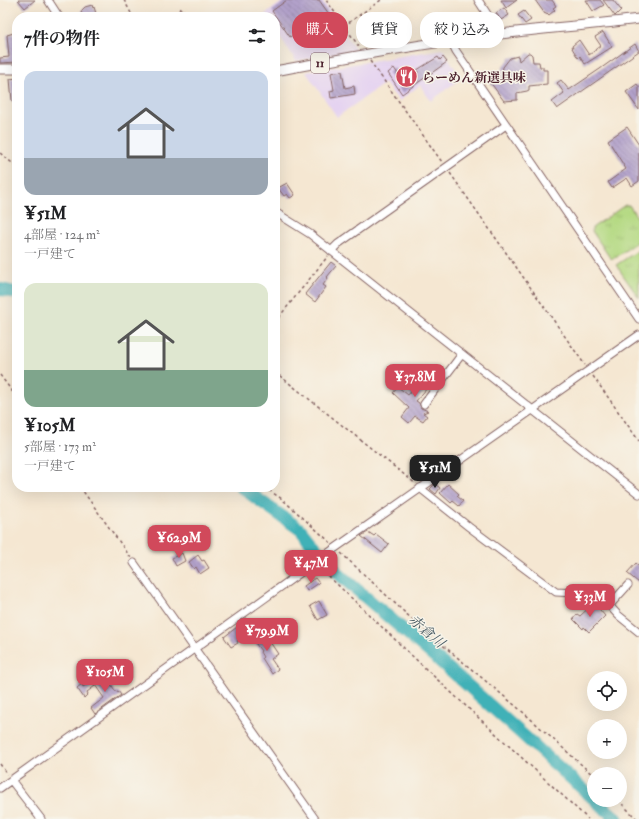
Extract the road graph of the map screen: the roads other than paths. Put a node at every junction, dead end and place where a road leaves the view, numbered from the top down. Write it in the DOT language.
graph roads {
  1 [pos="48,0"];
  2 [pos="478,0"];
  3 [pos="56,12"];
  4 [pos="486,12"];
  5 [pos="639,19"];
  6 [pos="504,34"];
  7 [pos="420,46"];
  8 [pos="454,48"];
  9 [pos="0,69"];
  10 [pos="12,69"];
  11 [pos="280,70"];
  12 [pos="506,125"];
  13 [pos="280,215"];
  14 [pos="331,251"];
  15 [pos="639,319"];
  16 [pos="639,335"];
  17 [pos="462,354"];
  18 [pos="424,404"];
  19 [pos="532,409"];
  20 [pos="420,488"];
  21 [pos="639,494"];
  22 [pos="134,563"];
  23 [pos="628,586"];
  24 [pos="609,606"];
  25 [pos="639,632"];
  26 [pos="195,649"];
  27 [pos="11,780"];
  28 [pos="0,788"];
  29 [pos="41,819"];
  30 [pos="315,819"];
  1 -- 3 [label="street"];
  2 -- 4 [label="street"];
  5 -- 6 [label="main road, 11"];
  7 -- 11 [label="main road, 11"];
  8 -- 12 [label="street"];
  9 -- 10 [label="main road"];
  12 -- 14 [label="street"];
  12 -- 15 [label="street"];
  13 -- 14 [label="street"];
  14 -- 17 [label="street"];
  16 -- 19 [label="street"];
  17 -- 18 [label="street"];
  17 -- 19 [label="street"];
  19 -- 20 [label="street"];
  19 -- 21 [label="street"];
  20 -- 24 [label="street"];
  20 -- 26 [label="street"];
  22 -- 26 [label="street"];
  23 -- 24 [label="street"];
  24 -- 25 [label="street"];
  26 -- 27 [label="street"];
  26 -- 30 [label="street"];
  27 -- 28 [label="street"];
  27 -- 29 [label="street"];
}
